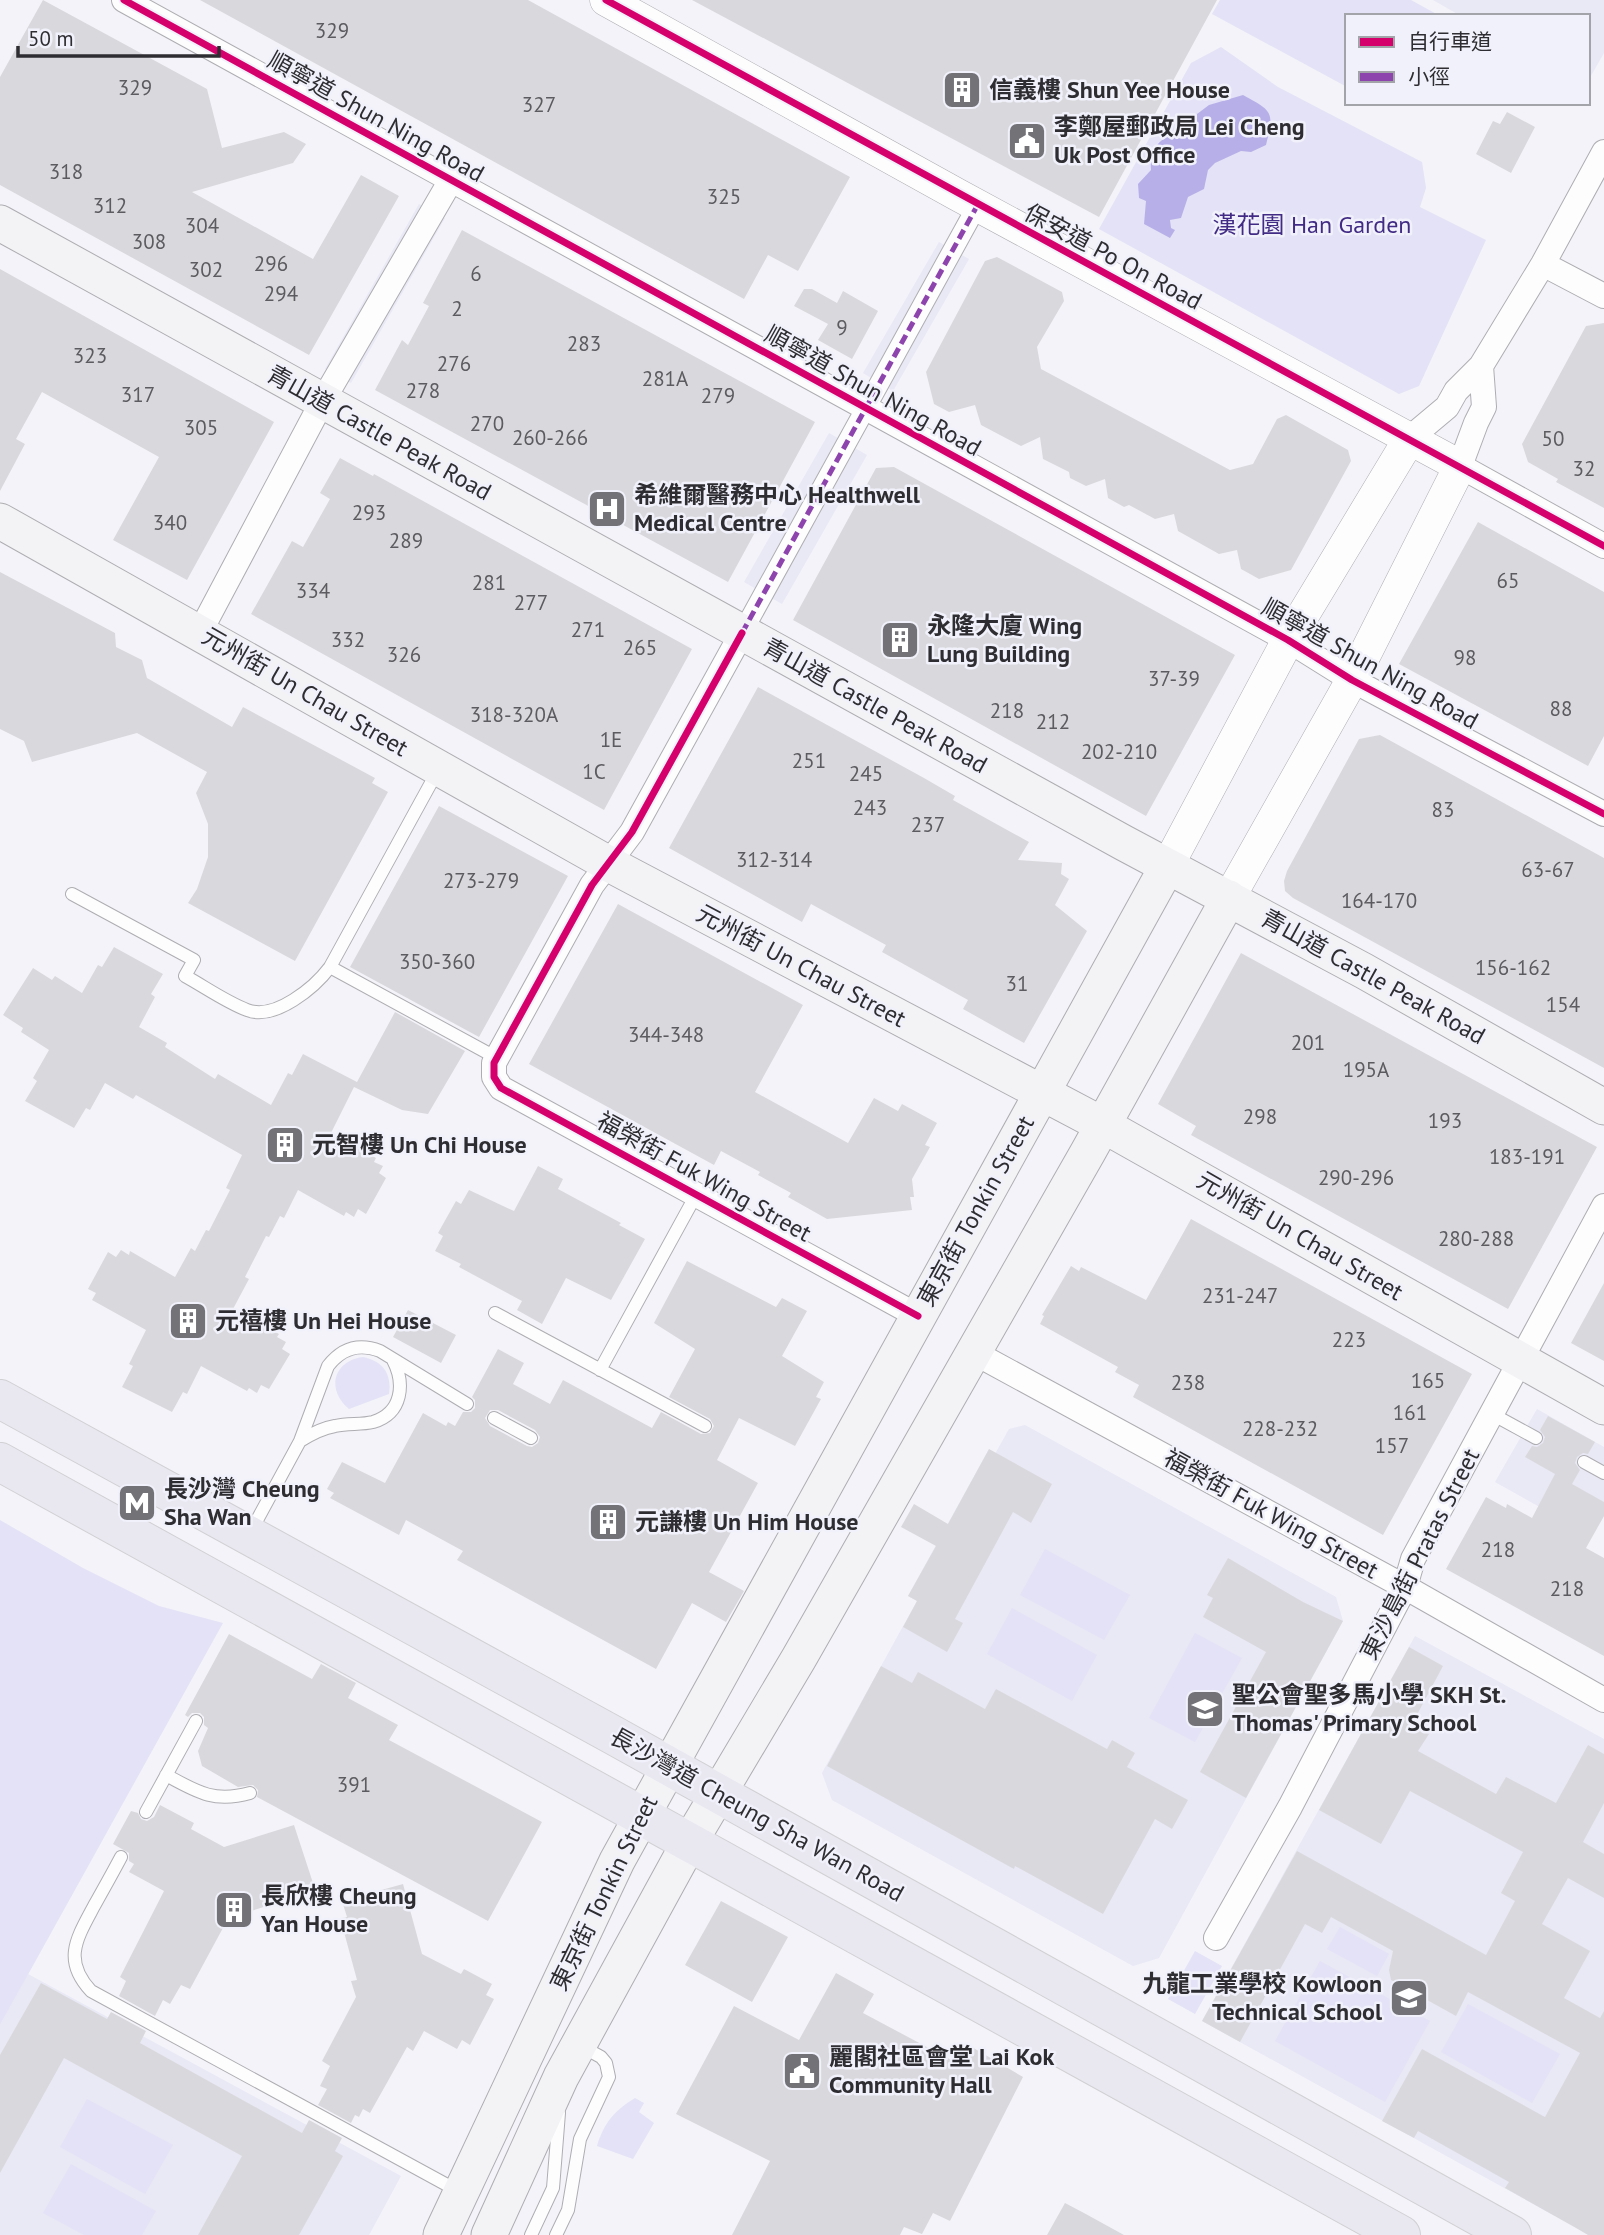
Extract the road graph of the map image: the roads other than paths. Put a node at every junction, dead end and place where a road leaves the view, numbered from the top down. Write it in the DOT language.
graph roads {
  1 [pos="124,0"];
  2 [pos="606,0"];
  3 [pos="1604,152"];
  4 [pos="451,180"];
  5 [pos="977,205"];
  6 [pos="0,223"];
  7 [pos="1544,264"];
  8 [pos="1604,296"];
  9 [pos="1481,366"];
  10 [pos="322,402"];
  11 [pos="866,410"];
  12 [pos="1410,438"];
  13 [pos="1460,466"];
  14 [pos="0,522"];
  15 [pos="1604,546"];
  16 [pos="200,632"];
  17 [pos="742,633"];
  18 [pos="1288,640"];
  19 [pos="1352,680"];
  20 [pos="439,768"];
  21 [pos="1604,814"];
  22 [pos="609,864"];
  23 [pos="1167,867"];
  24 [pos="72,894"];
  25 [pos="1228,898"];
  26 [pos="330,967"];
  27 [pos="497,1058"];
  28 [pos="1042,1093"];
  29 [pos="1604,1107"];
  30 [pos="1104,1125"];
  31 [pos="696,1195"];
  32 [pos="1604,1206"];
  33 [pos="495,1313"];
  34 [pos="918,1316"];
  35 [pos="973,1352"];
  36 [pos="393,1359"];
  37 [pos="1521,1362"];
  38 [pos="600,1370"];
  39 [pos="0,1399"];
  40 [pos="467,1404"];
  41 [pos="1604,1408"];
  42 [pos="1492,1414"];
  43 [pos="494,1418"];
  44 [pos="705,1426"];
  45 [pos="531,1438"];
  46 [pos="1536,1438"];
  47 [pos="300,1441"];
  48 [pos="0,1462"];
  49 [pos="1584,1462"];
  50 [pos="1604,1473"];
  51 [pos="248,1535"];
  52 [pos="1405,1587"];
  53 [pos="1604,1700"];
  54 [pos="196,1721"];
  55 [pos="669,1766"];
  56 [pos="166,1775"];
  57 [pos="250,1793"];
  58 [pos="719,1795"];
  59 [pos="146,1812"];
  60 [pos="641,1817"];
  61 [pos="689,1843"];
  62 [pos="121,1857"];
  63 [pos="1216,1938"];
  64 [pos="579,2045"];
  65 [pos="561,2077"];
  66 [pos="460,2193"];
  67 [pos="440,2235"];
  68 [pos="489,2235"];
  69 [pos="531,2235"];
  70 [pos="556,2235"];
  71 [pos="1401,2235"];
  72 [pos="1512,2235"];
  1 -- 4 [label="street, 順寧道 Shun Ning Road"];
  2 -- 5 [label="street, 保安道 Po On Road"];
  3 -- 7 [label="street, 東京街 Tonkin Street"];
  4 -- 10 [label="street"];
  4 -- 11 [label="street, 順寧道 Shun Ning Road"];
  5 -- 11 [label="street"];
  5 -- 12 [label="street, 保安道 Po On Road"];
  6 -- 10 [label="main road, 青山道 Castle Peak Road"];
  7 -- 8 [label="street"];
  7 -- 9 [label="street, 東京街 Tonkin Street"];
  9 -- 12 [label="street, 東京街 Tonkin Street"];
  9 -- 13 [label="street, 東京街 Tonkin Street"];
  10 -- 16 [label="street"];
  10 -- 17 [label="main road, 青山道 Castle Peak Road"];
  11 -- 17 [label="street"];
  11 -- 18 [label="street, 順寧道 Shun Ning Road"];
  12 -- 13 [label="street, 保安道 Po On Road"];
  12 -- 18 [label="street, 東京街 Tonkin Street"];
  13 -- 15 [label="street, 保安道 Po On Road"];
  13 -- 19 [label="street, 東京街 Tonkin Street"];
  14 -- 16 [label="main road, 元州街 Un Chau Street"];
  16 -- 20 [label="main road, 元州街 Un Chau Street"];
  17 -- 22 [label="street"];
  17 -- 23 [label="main road, 青山道 Castle Peak Road"];
  18 -- 19 [label="street, 順寧道 Shun Ning Road"];
  18 -- 23 [label="street, 東京街 Tonkin Street"];
  19 -- 21 [label="street, 順寧道 Shun Ning Road"];
  19 -- 25 [label="street, 東京街 Tonkin Street"];
  20 -- 22 [label="main road, 元州街 Un Chau Street"];
  20 -- 26 [label="lane"];
  22 -- 27 [label="street"];
  22 -- 28 [label="main road, 元州街 Un Chau Street"];
  23 -- 25 [label="main road, 青山道 Castle Peak Road"];
  23 -- 28 [label="main road, 東京街 Tonkin Street"];
  24 -- 26 [label="lane"];
  25 -- 29 [label="main road, 青山道 Castle Peak Road"];
  25 -- 30 [label="main road, 東京街 Tonkin Street"];
  26 -- 27 [label="lane"];
  27 -- 31 [label="street, 福榮街 Fuk Wing Street"];
  28 -- 30 [label="main road, 元州街 Un Chau Street"];
  28 -- 34 [label="main road, 東京街 Tonkin Street"];
  30 -- 35 [label="main road, 東京街 Tonkin Street"];
  30 -- 37 [label="main road, 元州街 Un Chau Street"];
  31 -- 34 [label="street, 福榮街 Fuk Wing Street"];
  31 -- 38 [label="lane"];
  32 -- 37 [label="street, 東沙島街 Pratas Street"];
  33 -- 38 [label="lane"];
  34 -- 55 [label="main road, 東京街 Tonkin Street"];
  35 -- 52 [label="street, 福榮街 Fuk Wing Street"];
  35 -- 58 [label="main road, 東京街 Tonkin Street"];
  36 -- 40 [label="lane"];
  36 -- 47 [label="lane"];
  36 -- 47 [label="lane"];
  37 -- 41 [label="main road, 元州街 Un Chau Street"];
  37 -- 42 [label="street, 東沙島街 Pratas Street"];
  38 -- 44 [label="lane"];
  39 -- 51 [label="main road, 長沙灣道 Cheung Sha Wan Road"];
  42 -- 46 [label="lane"];
  42 -- 52 [label="street, 東沙島街 Pratas Street"];
  43 -- 45 [label="lane"];
  47 -- 51 [label="lane"];
  48 -- 60 [label="main road"];
  49 -- 50 [label="lane"];
  51 -- 55 [label="main road, 長沙灣道 Cheung Sha Wan Road"];
  52 -- 53 [label="street, 福榮街 Fuk Wing Street"];
  52 -- 63 [label="street, 東沙島街 Pratas Street"];
  54 -- 56 [label="lane"];
  55 -- 58 [label="main road, 長沙灣道 Cheung Sha Wan Road"];
  55 -- 60 [label="main road, 東京街 Tonkin Street"];
  56 -- 57 [label="lane"];
  56 -- 59 [label="lane"];
  58 -- 61 [label="main road, 東京街 Tonkin Street"];
  58 -- 72 [label="main road, 長沙灣道 Cheung Sha Wan Road"];
  60 -- 61 [label="main road"];
  60 -- 66 [label="main road, 東京街 Tonkin Street"];
  61 -- 64 [label="main road, 東京街 Tonkin Street"];
  61 -- 71 [label="main road"];
  62 -- 66 [label="lane"];
  64 -- 65 [label="main road, 東京街 Tonkin Street"];
  64 -- 70 [label="lane"];
  65 -- 68 [label="main road, 東京街 Tonkin Street"];
  65 -- 69 [label="lane"];
  66 -- 67 [label="main road, 東京街 Tonkin Street"];
}
